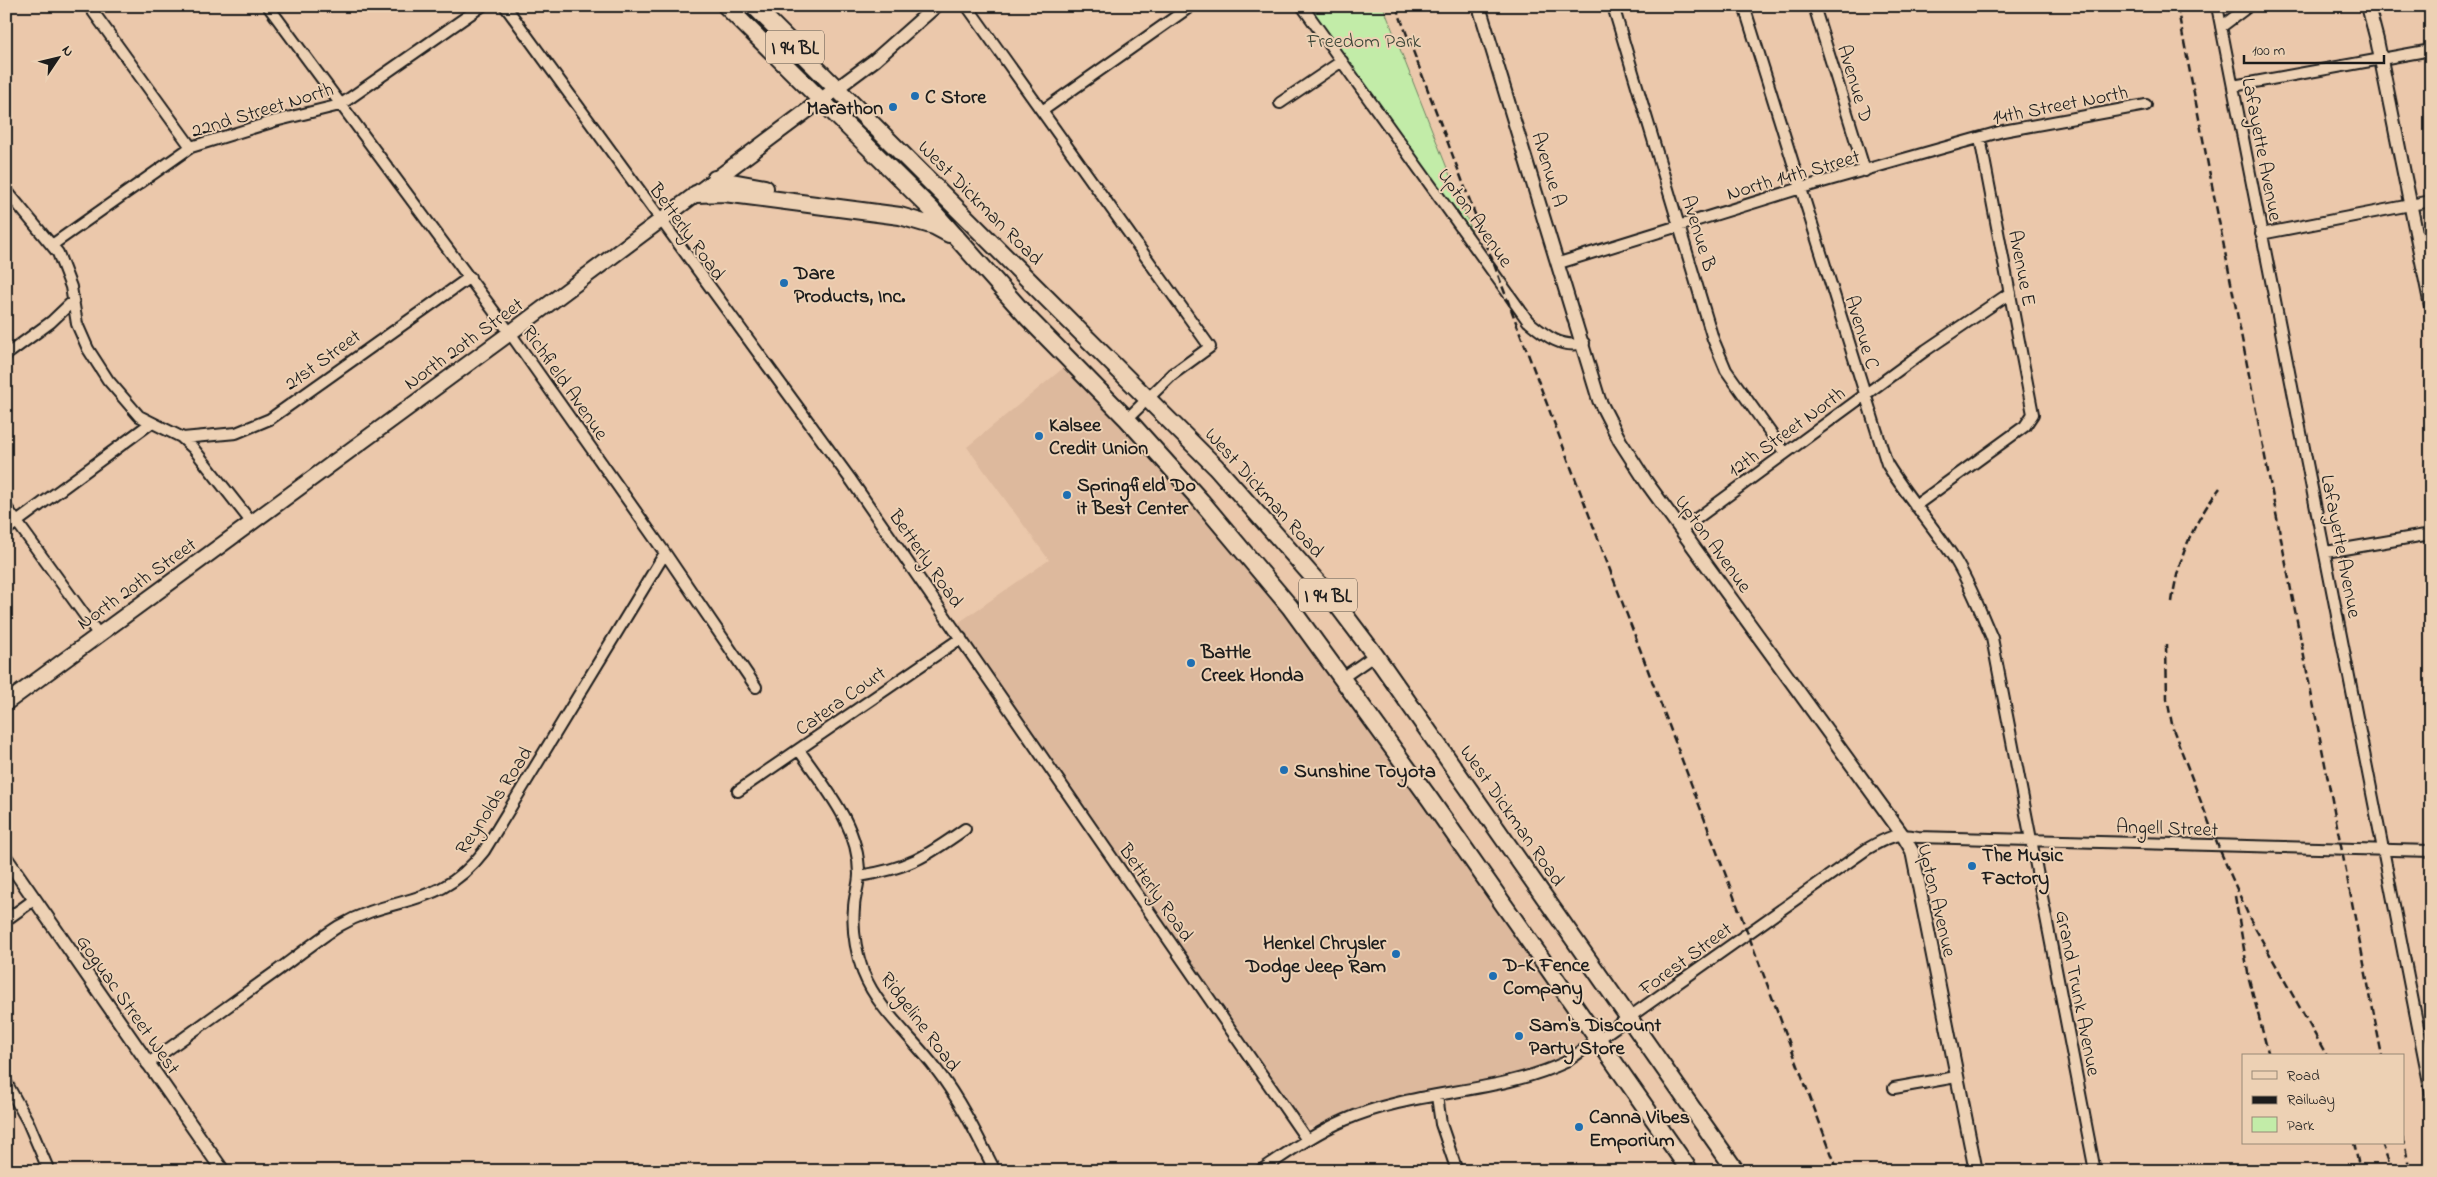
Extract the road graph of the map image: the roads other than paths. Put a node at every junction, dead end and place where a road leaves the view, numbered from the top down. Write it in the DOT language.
graph roads {
  1 [pos="89,6"];
  2 [pos="268,6"];
  3 [pos="482,6"];
  4 [pos="505,6"];
  5 [pos="726,6"];
  6 [pos="754,6"];
  7 [pos="936,6"];
  8 [pos="967,6"];
  9 [pos="1191,6"];
  10 [pos="1302,6"];
  11 [pos="1480,6"];
  12 [pos="1613,6"];
  13 [pos="1745,6"];
  14 [pos="1814,6"];
  15 [pos="2216,6"];
  16 [pos="2249,6"];
  17 [pos="2368,6"];
  18 [pos="2220,27"];
  19 [pos="2431,50"];
  20 [pos="2380,59"];
  21 [pos="1342,61"];
  22 [pos="2232,86"];
  23 [pos="836,89"];
  24 [pos="822,100"];
  25 [pos="1280,103"];
  26 [pos="340,105"];
  27 [pos="2146,105"];
  28 [pos="1042,111"];
  29 [pos="1980,138"];
  30 [pos="191,147"];
  31 [pos="1865,171"];
  32 [pos="715,179"];
  33 [pos="1801,188"];
  34 [pos="6,190"];
  35 [pos="696,194"];
  36 [pos="2431,201"];
  37 [pos="2410,205"];
  38 [pos="932,210"];
  39 [pos="966,216"];
  40 [pos="660,222"];
  41 [pos="1680,227"];
  42 [pos="2261,234"];
  43 [pos="956,238"];
  44 [pos="52,245"];
  45 [pos="1559,263"];
  46 [pos="470,277"];
  47 [pos="2010,293"];
  48 [pos="72,302"];
  49 [pos="2431,306"];
  50 [pos="510,333"];
  51 [pos="1584,343"];
  52 [pos="6,355"];
  53 [pos="1864,396"];
  54 [pos="1149,399"];
  55 [pos="1126,419"];
  56 [pos="151,423"];
  57 [pos="183,438"];
  58 [pos="1785,453"];
  59 [pos="1915,506"];
  60 [pos="6,507"];
  61 [pos="18,522"];
  62 [pos="252,523"];
  63 [pos="6,530"];
  64 [pos="1681,530"];
  65 [pos="2431,534"];
  66 [pos="2326,552"];
  67 [pos="665,553"];
  68 [pos="99,635"];
  69 [pos="961,638"];
  70 [pos="1994,646"];
  71 [pos="1375,655"];
  72 [pos="1342,678"];
  73 [pos="756,687"];
  74 [pos="6,704"];
  75 [pos="799,750"];
  76 [pos="738,791"];
  77 [pos="966,829"];
  78 [pos="1902,834"];
  79 [pos="2032,840"];
  80 [pos="2384,850"];
  81 [pos="2431,851"];
  82 [pos="6,858"];
  83 [pos="859,876"];
  84 [pos="35,899"];
  85 [pos="6,920"];
  86 [pos="1629,1019"];
  87 [pos="1599,1040"];
  88 [pos="148,1064"];
  89 [pos="1956,1077"];
  90 [pos="6,1082"];
  91 [pos="1894,1088"];
  92 [pos="2431,1093"];
  93 [pos="1438,1096"];
  94 [pos="1307,1140"];
  95 [pos="50,1171"];
  96 [pos="223,1171"];
  97 [pos="995,1171"];
  98 [pos="1260,1171"];
  99 [pos="1457,1171"];
  100 [pos="1690,1171"];
  101 [pos="1736,1171"];
  102 [pos="1976,1171"];
  103 [pos="2095,1171"];
  1 -- 30 [label="street"];
  2 -- 26 [label="street, Richfield Avenue"];
  3 -- 26 [label="street, 22nd Street North"];
  4 -- 40 [label="street, Betterly Road"];
  5 -- 24 [label="main road, West Dickman Road / I 94 BL"];
  6 -- 23 [label="main road, West Dickman Road / I 94 BL"];
  7 -- 23 [label="street, North 20th Street"];
  8 -- 28 [label="street"];
  9 -- 28 [label="street"];
  10 -- 21 [label="street, Upton Avenue"];
  11 -- 45 [label="street, Avenue A"];
  12 -- 41 [label="street, Avenue B"];
  13 -- 33 [label="street, Avenue C"];
  14 -- 31 [label="street, Avenue D"];
  15 -- 18 [label="street, Lafayette Avenue"];
  16 -- 18 [label="street"];
  17 -- 20 [label="street"];
  18 -- 22 [label="street, Lafayette Avenue"];
  19 -- 20 [label="street"];
  20 -- 22 [label="street"];
  20 -- 37 [label="street"];
  21 -- 25 [label="street"];
  21 -- 51 [label="street, Upton Avenue"];
  22 -- 42 [label="street, Lafayette Avenue"];
  23 -- 24 [label="main road, North 20th Street"];
  23 -- 39 [label="main road, West Dickman Road / I 94 BL"];
  24 -- 32 [label="main road, North 20th Street"];
  24 -- 38 [label="main road, West Dickman Road / I 94 BL"];
  26 -- 30 [label="street, 22nd Street North"];
  26 -- 46 [label="street, Richfield Avenue"];
  27 -- 29 [label="street, 14th Street North"];
  28 -- 54 [label="street"];
  29 -- 31 [label="street, North 14th Street"];
  29 -- 47 [label="street, Avenue E"];
  30 -- 44 [label="street, 22nd Street North"];
  31 -- 33 [label="street, North 14th Street"];
  32 -- 35 [label="main road, North 20th Street"];
  32 -- 38 [label="main road"];
  33 -- 41 [label="street, North 14th Street"];
  33 -- 53 [label="street, Avenue C"];
  34 -- 44 [label="street"];
  35 -- 40 [label="main road, North 20th Street"];
  35 -- 43 [label="main road"];
  36 -- 37 [label="street"];
  37 -- 42 [label="street"];
  37 -- 49 [label="street"];
  38 -- 39 [label="main road"];
  38 -- 43 [label="main road, West Dickman Road / I 94 BL"];
  39 -- 54 [label="main road, West Dickman Road / I 94 BL"];
  40 -- 50 [label="main road, North 20th Street"];
  40 -- 69 [label="street, Betterly Road"];
  41 -- 45 [label="street, North 14th Street"];
  41 -- 58 [label="street, Avenue B"];
  42 -- 66 [label="street, Lafayette Avenue"];
  43 -- 55 [label="main road, West Dickman Road / I 94 BL"];
  44 -- 48 [label="street"];
  45 -- 51 [label="street, Avenue A"];
  46 -- 50 [label="street, Richfield Avenue"];
  46 -- 57 [label="street, 21st Street"];
  47 -- 53 [label="street, 12th Street North"];
  47 -- 59 [label="street, Avenue E"];
  48 -- 52 [label="street"];
  48 -- 56 [label="street"];
  50 -- 62 [label="main road, North 20th Street"];
  50 -- 67 [label="street, Richfield Avenue"];
  51 -- 64 [label="street, Upton Avenue"];
  53 -- 58 [label="street, 12th Street North"];
  53 -- 59 [label="street, Avenue C"];
  54 -- 55 [label="street"];
  54 -- 71 [label="main road, West Dickman Road / I 94 BL"];
  55 -- 72 [label="main road, West Dickman Road / I 94 BL"];
  56 -- 57 [label="street"];
  56 -- 61 [label="street"];
  57 -- 62 [label="street"];
  58 -- 64 [label="street, 12th Street North"];
  59 -- 70 [label="street, Avenue C"];
  60 -- 61 [label="street"];
  61 -- 63 [label="street"];
  61 -- 68 [label="street"];
  62 -- 68 [label="main road, North 20th Street"];
  64 -- 78 [label="street, Upton Avenue"];
  65 -- 66 [label="street"];
  66 -- 80 [label="street, Lafayette Avenue"];
  67 -- 73 [label="street, Richfield Avenue"];
  67 -- 88 [label="street, Reynolds Road"];
  68 -- 74 [label="main road, North 20th Street"];
  69 -- 75 [label="street, Catera Court"];
  69 -- 94 [label="street, Betterly Road"];
  70 -- 79 [label="street, Grand Trunk Avenue"];
  71 -- 72 [label="street"];
  71 -- 86 [label="main road, West Dickman Road / I 94 BL"];
  72 -- 87 [label="main road, West Dickman Road / I 94 BL"];
  75 -- 76 [label="street, Catera Court"];
  75 -- 83 [label="street, Ridgeline Road"];
  77 -- 83 [label="street"];
  78 -- 79 [label="street, Angell Street"];
  78 -- 86 [label="street, Forest Street"];
  78 -- 89 [label="street, Upton Avenue"];
  79 -- 80 [label="street, Angell Street"];
  79 -- 103 [label="street, Grand Trunk Avenue"];
  80 -- 81 [label="street, Angell Street"];
  80 -- 92 [label="street, Lafayette Avenue"];
  82 -- 84 [label="street, Goguac Street West"];
  83 -- 97 [label="street, Ridgeline Road"];
  84 -- 85 [label="street"];
  84 -- 88 [label="street, Goguac Street West"];
  86 -- 87 [label="street, Forest Street"];
  86 -- 101 [label="main road, West Dickman Road / I 94 BL"];
  87 -- 93 [label="street, Forest Street"];
  87 -- 100 [label="main road, West Dickman Road / I 94 BL"];
  88 -- 96 [label="street, Goguac Street West"];
  89 -- 91 [label="street"];
  89 -- 102 [label="street, Upton Avenue"];
  90 -- 95 [label="street"];
  93 -- 94 [label="street, Forest Street"];
  93 -- 99 [label="street"];
  94 -- 98 [label="street, Forest Street"];
}
